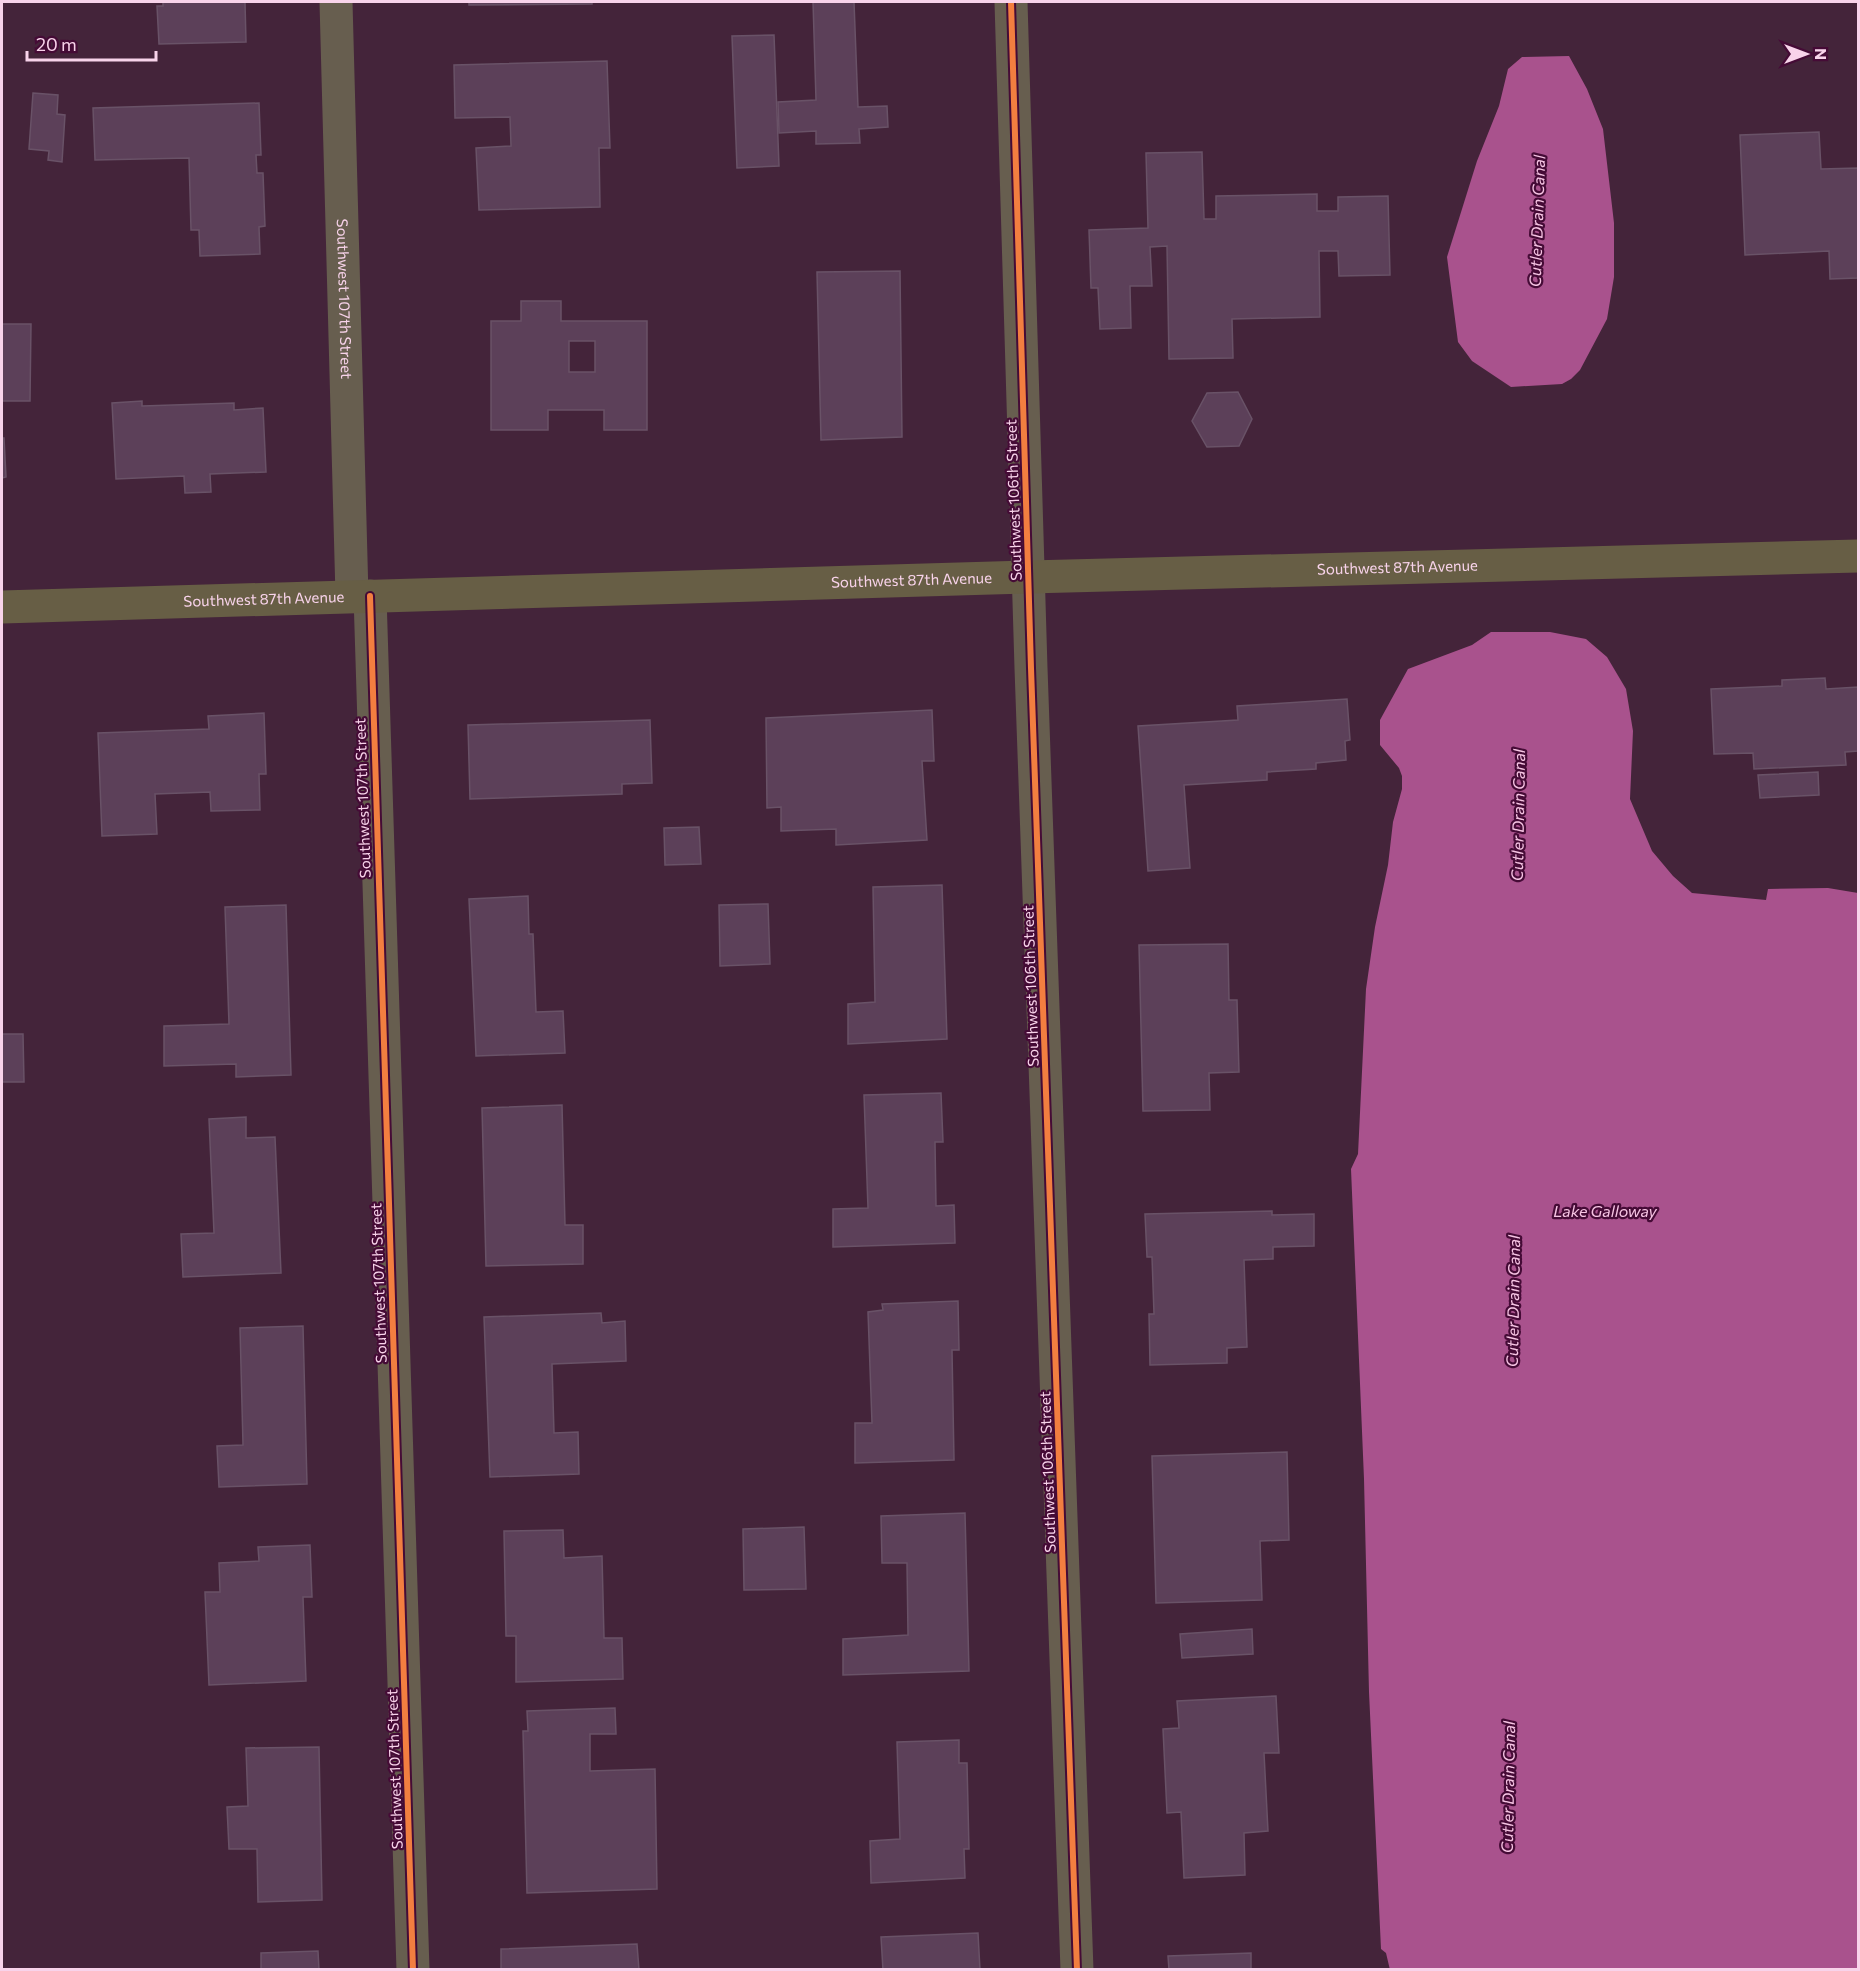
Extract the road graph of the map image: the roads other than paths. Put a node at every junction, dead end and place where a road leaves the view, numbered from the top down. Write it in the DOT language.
graph roads {
  1 [pos="336,2"];
  2 [pos="1011,2"];
  3 [pos="1858,556"];
  4 [pos="1029,577"];
  5 [pos="361,596"];
  6 [pos="2,607"];
  7 [pos="413,1970"];
  8 [pos="1077,1970"];
  1 -- 5 [label="street, Southwest 107th Street"];
  2 -- 4 [label="street, Southwest 106th Street"];
  3 -- 4 [label="main road, Southwest 87th Avenue"];
  4 -- 5 [label="main road, Southwest 87th Avenue"];
  4 -- 8 [label="street, Southwest 106th Street"];
  5 -- 6 [label="main road, Southwest 87th Avenue"];
  5 -- 7 [label="street, Southwest 107th Street"];
}
